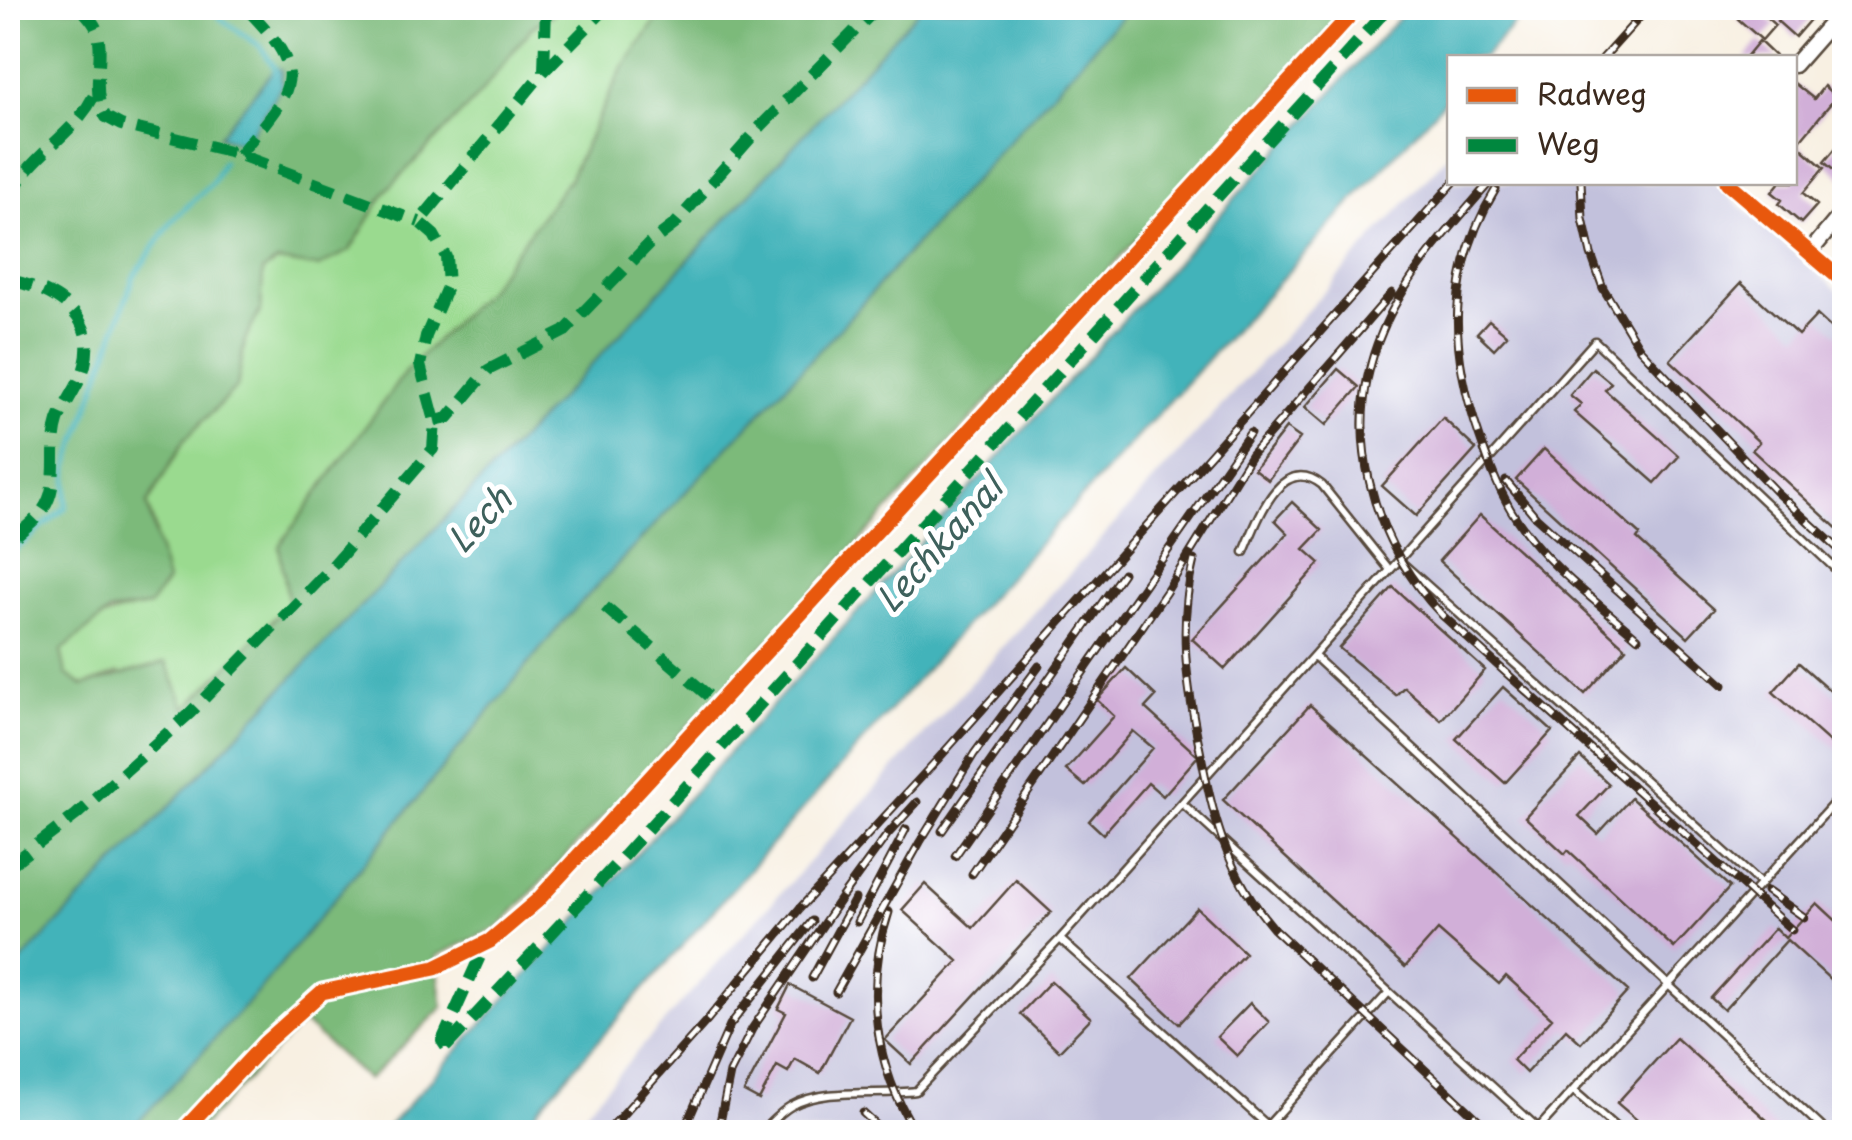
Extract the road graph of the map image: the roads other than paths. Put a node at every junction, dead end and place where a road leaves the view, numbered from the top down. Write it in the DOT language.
graph roads {
  1 [pos="1844,8"];
  2 [pos="1797,62"];
  3 [pos="1731,185"];
  4 [pos="1844,212"];
  5 [pos="1810,252"];
  6 [pos="1844,282"];
  7 [pos="1837,320"];
  8 [pos="1844,326"];
  9 [pos="1244,552"];
  10 [pos="1399,560"];
  11 [pos="1390,570"];
  12 [pos="1844,577"];
  13 [pos="1314,656"];
  14 [pos="1844,792"];
  15 [pos="1182,803"];
  16 [pos="1761,884"];
  17 [pos="1060,940"];
  18 [pos="1670,984"];
  19 [pos="1389,992"];
  20 [pos="1574,1090"];
  21 [pos="1265,1129"];
  22 [pos="1537,1130"];
  23 [pos="761,1132"];
  24 [pos="1275,1132"];
  25 [pos="1621,1132"];
  26 [pos="1827,1132"];
  1 -- 2 [label="street"];
  3 -- 5 [label="street"];
  4 -- 5 [label="street"];
  5 -- 6 [label="street"];
  7 -- 8 [label="lane"];
  9 -- 11 [label="lane"];
  10 -- 11 [label="lane"];
  10 -- 12 [label="lane"];
  10 -- 16 [label="lane"];
  11 -- 13 [label="lane"];
  13 -- 15 [label="lane"];
  13 -- 18 [label="lane"];
  14 -- 16 [label="lane"];
  15 -- 17 [label="lane"];
  15 -- 19 [label="lane"];
  16 -- 18 [label="lane"];
  17 -- 21 [label="lane"];
  17 -- 23 [label="lane"];
  18 -- 20 [label="lane"];
  18 -- 26 [label="lane"];
  19 -- 21 [label="lane"];
  19 -- 22 [label="lane"];
  20 -- 22 [label="lane"];
  20 -- 25 [label="lane"];
  21 -- 24 [label="lane"];
}
